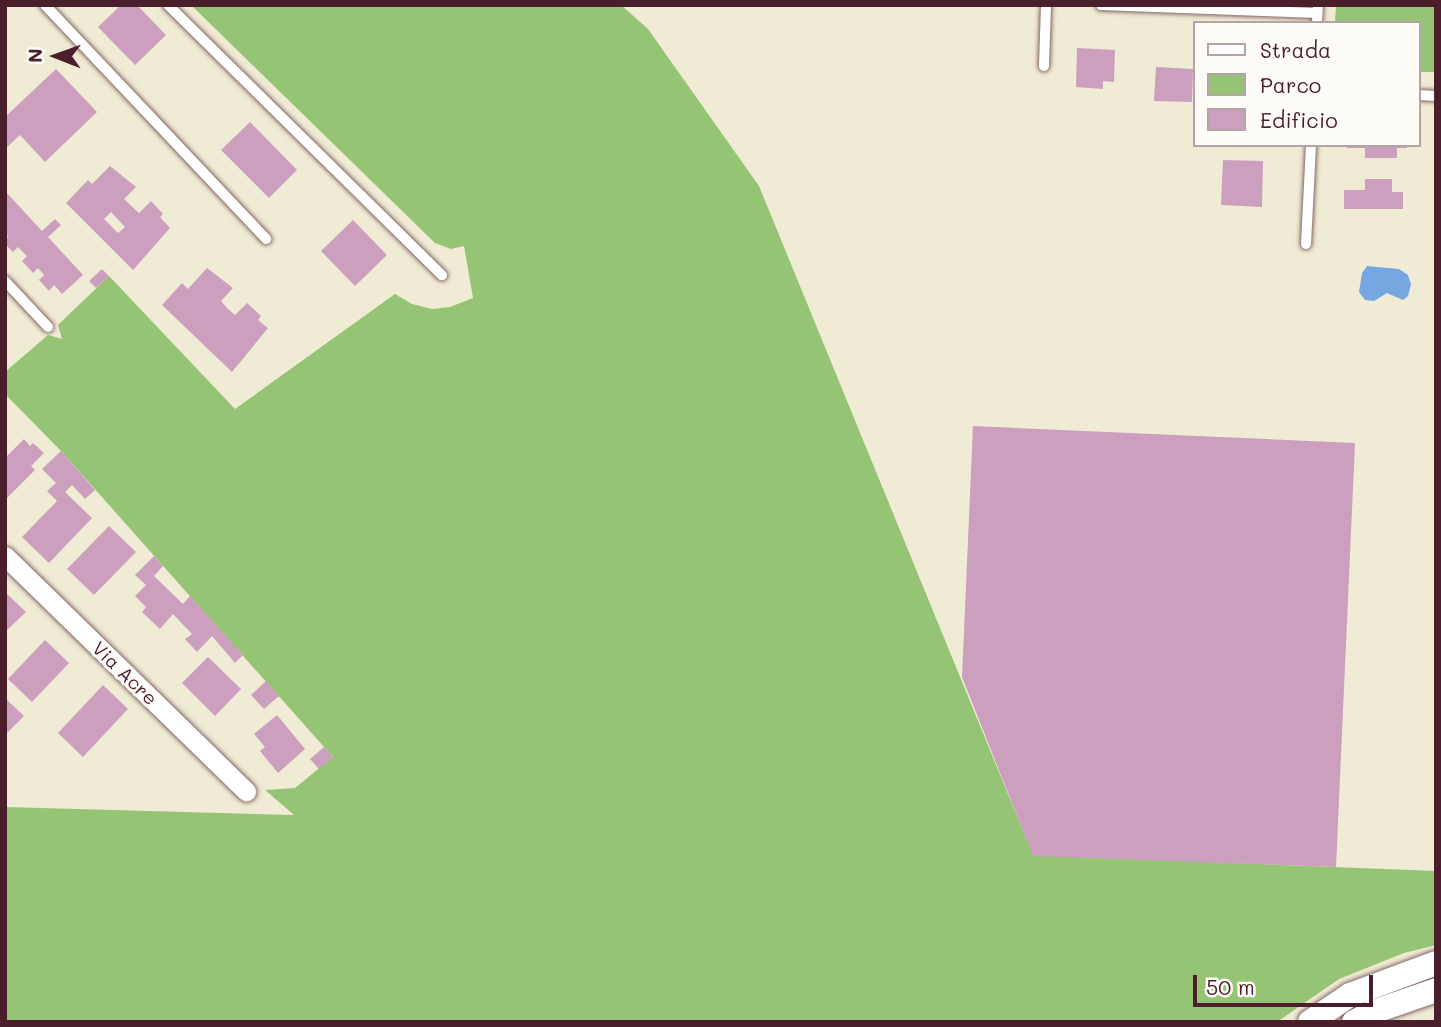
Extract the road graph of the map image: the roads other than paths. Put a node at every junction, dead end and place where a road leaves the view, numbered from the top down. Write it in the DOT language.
graph roads {
  1 [pos="45,5"];
  2 [pos="168,5"];
  3 [pos="1046,5"];
  4 [pos="1101,5"];
  5 [pos="1317,14"];
  6 [pos="1044,66"];
  7 [pos="1311,147"];
  8 [pos="266,239"];
  9 [pos="1306,244"];
  10 [pos="442,275"];
  11 [pos="5,281"];
  12 [pos="48,327"];
  13 [pos="5,555"];
  14 [pos="246,791"];
  15 [pos="1436,963"];
  16 [pos="1436,990"];
  17 [pos="1310,1022"];
  18 [pos="1354,1022"];
  1 -- 8 [label="lane"];
  2 -- 10 [label="lane"];
  3 -- 6 [label="lane"];
  4 -- 5 [label="lane"];
  7 -- 9 [label="lane"];
  11 -- 12 [label="lane"];
  13 -- 14 [label="street, Via Acre"];
  15 -- 17 [label="street"];
  16 -- 18 [label="street"];
}
